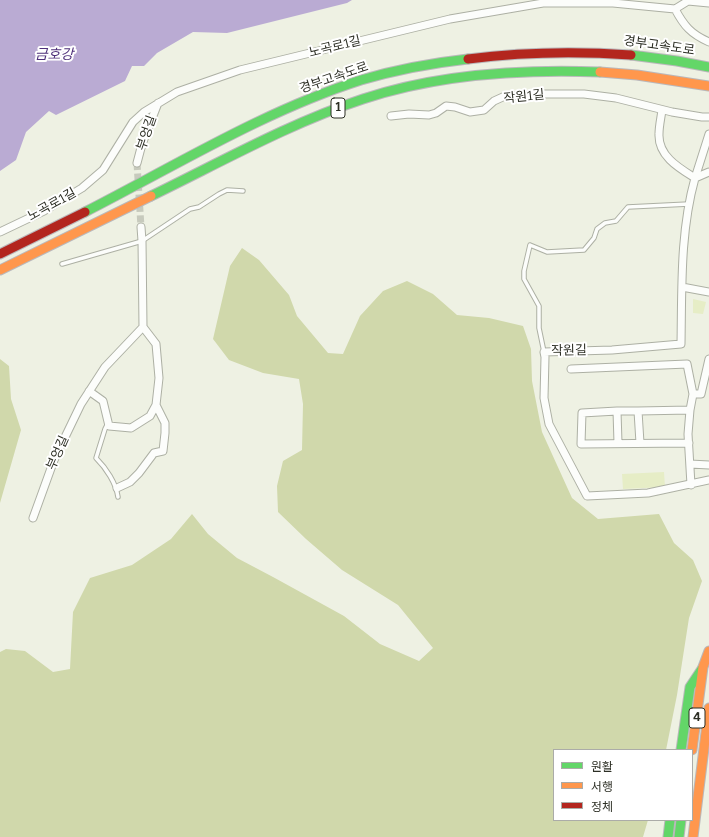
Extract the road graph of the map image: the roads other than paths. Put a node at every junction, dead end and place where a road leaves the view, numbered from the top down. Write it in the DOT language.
graph roads {
  1 [pos="709,3"];
  2 [pos="675,9"];
  3 [pos="709,42"];
  4 [pos="707,66"];
  5 [pos="708,86"];
  6 [pos="158,103"];
  7 [pos="662,110"];
  8 [pos="391,116"];
  9 [pos="709,117"];
  10 [pos="709,134"];
  11 [pos="137,164"];
  12 [pos="709,172"];
  13 [pos="695,178"];
  14 [pos="243,191"];
  15 [pos="689,204"];
  16 [pos="141,227"];
  17 [pos="0,232"];
  18 [pos="142,241"];
  19 [pos="0,254"];
  20 [pos="62,264"];
  21 [pos="0,270"];
  22 [pos="682,287"];
  23 [pos="709,292"];
  24 [pos="143,327"];
  25 [pos="544,352"];
  26 [pos="709,359"];
  27 [pos="571,369"];
  28 [pos="89,391"];
  29 [pos="705,392"];
  30 [pos="693,394"];
  31 [pos="156,405"];
  32 [pos="617,410"];
  33 [pos="690,410"];
  34 [pos="638,411"];
  35 [pos="108,422"];
  36 [pos="618,443"];
  37 [pos="640,443"];
  38 [pos="689,443"];
  39 [pos="690,464"];
  40 [pos="709,465"];
  41 [pos="709,480"];
  42 [pos="691,485"];
  43 [pos="117,488"];
  44 [pos="118,497"];
  45 [pos="33,518"];
  46 [pos="709,651"];
  47 [pos="703,667"];
  48 [pos="709,708"];
  49 [pos="681,749"];
  50 [pos="692,749"];
  51 [pos="709,773"];
  52 [pos="670,821"];
  53 [pos="681,821"];
  54 [pos="668,837"];
  55 [pos="679,837"];
  56 [pos="693,837"];
  57 [pos="698,837"];
  1 -- 2 [label="street"];
  2 -- 3 [label="street"];
  2 -- 6 [label="street, 노곡로1길"];
  4 -- 19 [label="main road, 경부고속도로 / 1"];
  5 -- 21 [label="main road, 1"];
  6 -- 11 [label="street, 부엉길"];
  6 -- 17 [label="street, 노곡로1길"];
  7 -- 8 [label="street, 작원1길"];
  7 -- 9 [label="street, 작원1길"];
  7 -- 13 [label="street"];
  10 -- 13 [label="street, 작원길"];
  12 -- 13 [label="street"];
  13 -- 15 [label="street, 작원길"];
  14 -- 18 [label="lane"];
  15 -- 22 [label="street, 작원길"];
  15 -- 25 [label="lane"];
  16 -- 18 [label="street"];
  18 -- 20 [label="lane"];
  18 -- 24 [label="street"];
  22 -- 23 [label="street"];
  22 -- 25 [label="street, 작원길"];
  24 -- 28 [label="street, 부엉길"];
  24 -- 31 [label="street"];
  25 -- 42 [label="street, 작원길"];
  26 -- 29 [label="street"];
  27 -- 30 [label="street"];
  28 -- 35 [label="street"];
  28 -- 45 [label="street, 부엉길"];
  29 -- 30 [label="street"];
  30 -- 33 [label="street"];
  31 -- 35 [label="street"];
  31 -- 43 [label="street"];
  32 -- 34 [label="street"];
  32 -- 36 [label="street"];
  32 -- 36 [label="street"];
  33 -- 34 [label="street"];
  33 -- 38 [label="street"];
  34 -- 37 [label="street"];
  35 -- 43 [label="lane"];
  36 -- 37 [label="street"];
  37 -- 38 [label="street"];
  38 -- 39 [label="street"];
  39 -- 40 [label="street"];
  39 -- 42 [label="street"];
  41 -- 42 [label="street, 작원길"];
  43 -- 44 [label="lane"];
  46 -- 47 [label="main road, 4"];
  47 -- 49 [label="main road"];
  47 -- 50 [label="main road, 4"];
  48 -- 56 [label="main road, 4"];
  51 -- 57 [label="main road"];
  52 -- 54 [label="main road"];
  53 -- 55 [label="main road"];
}
